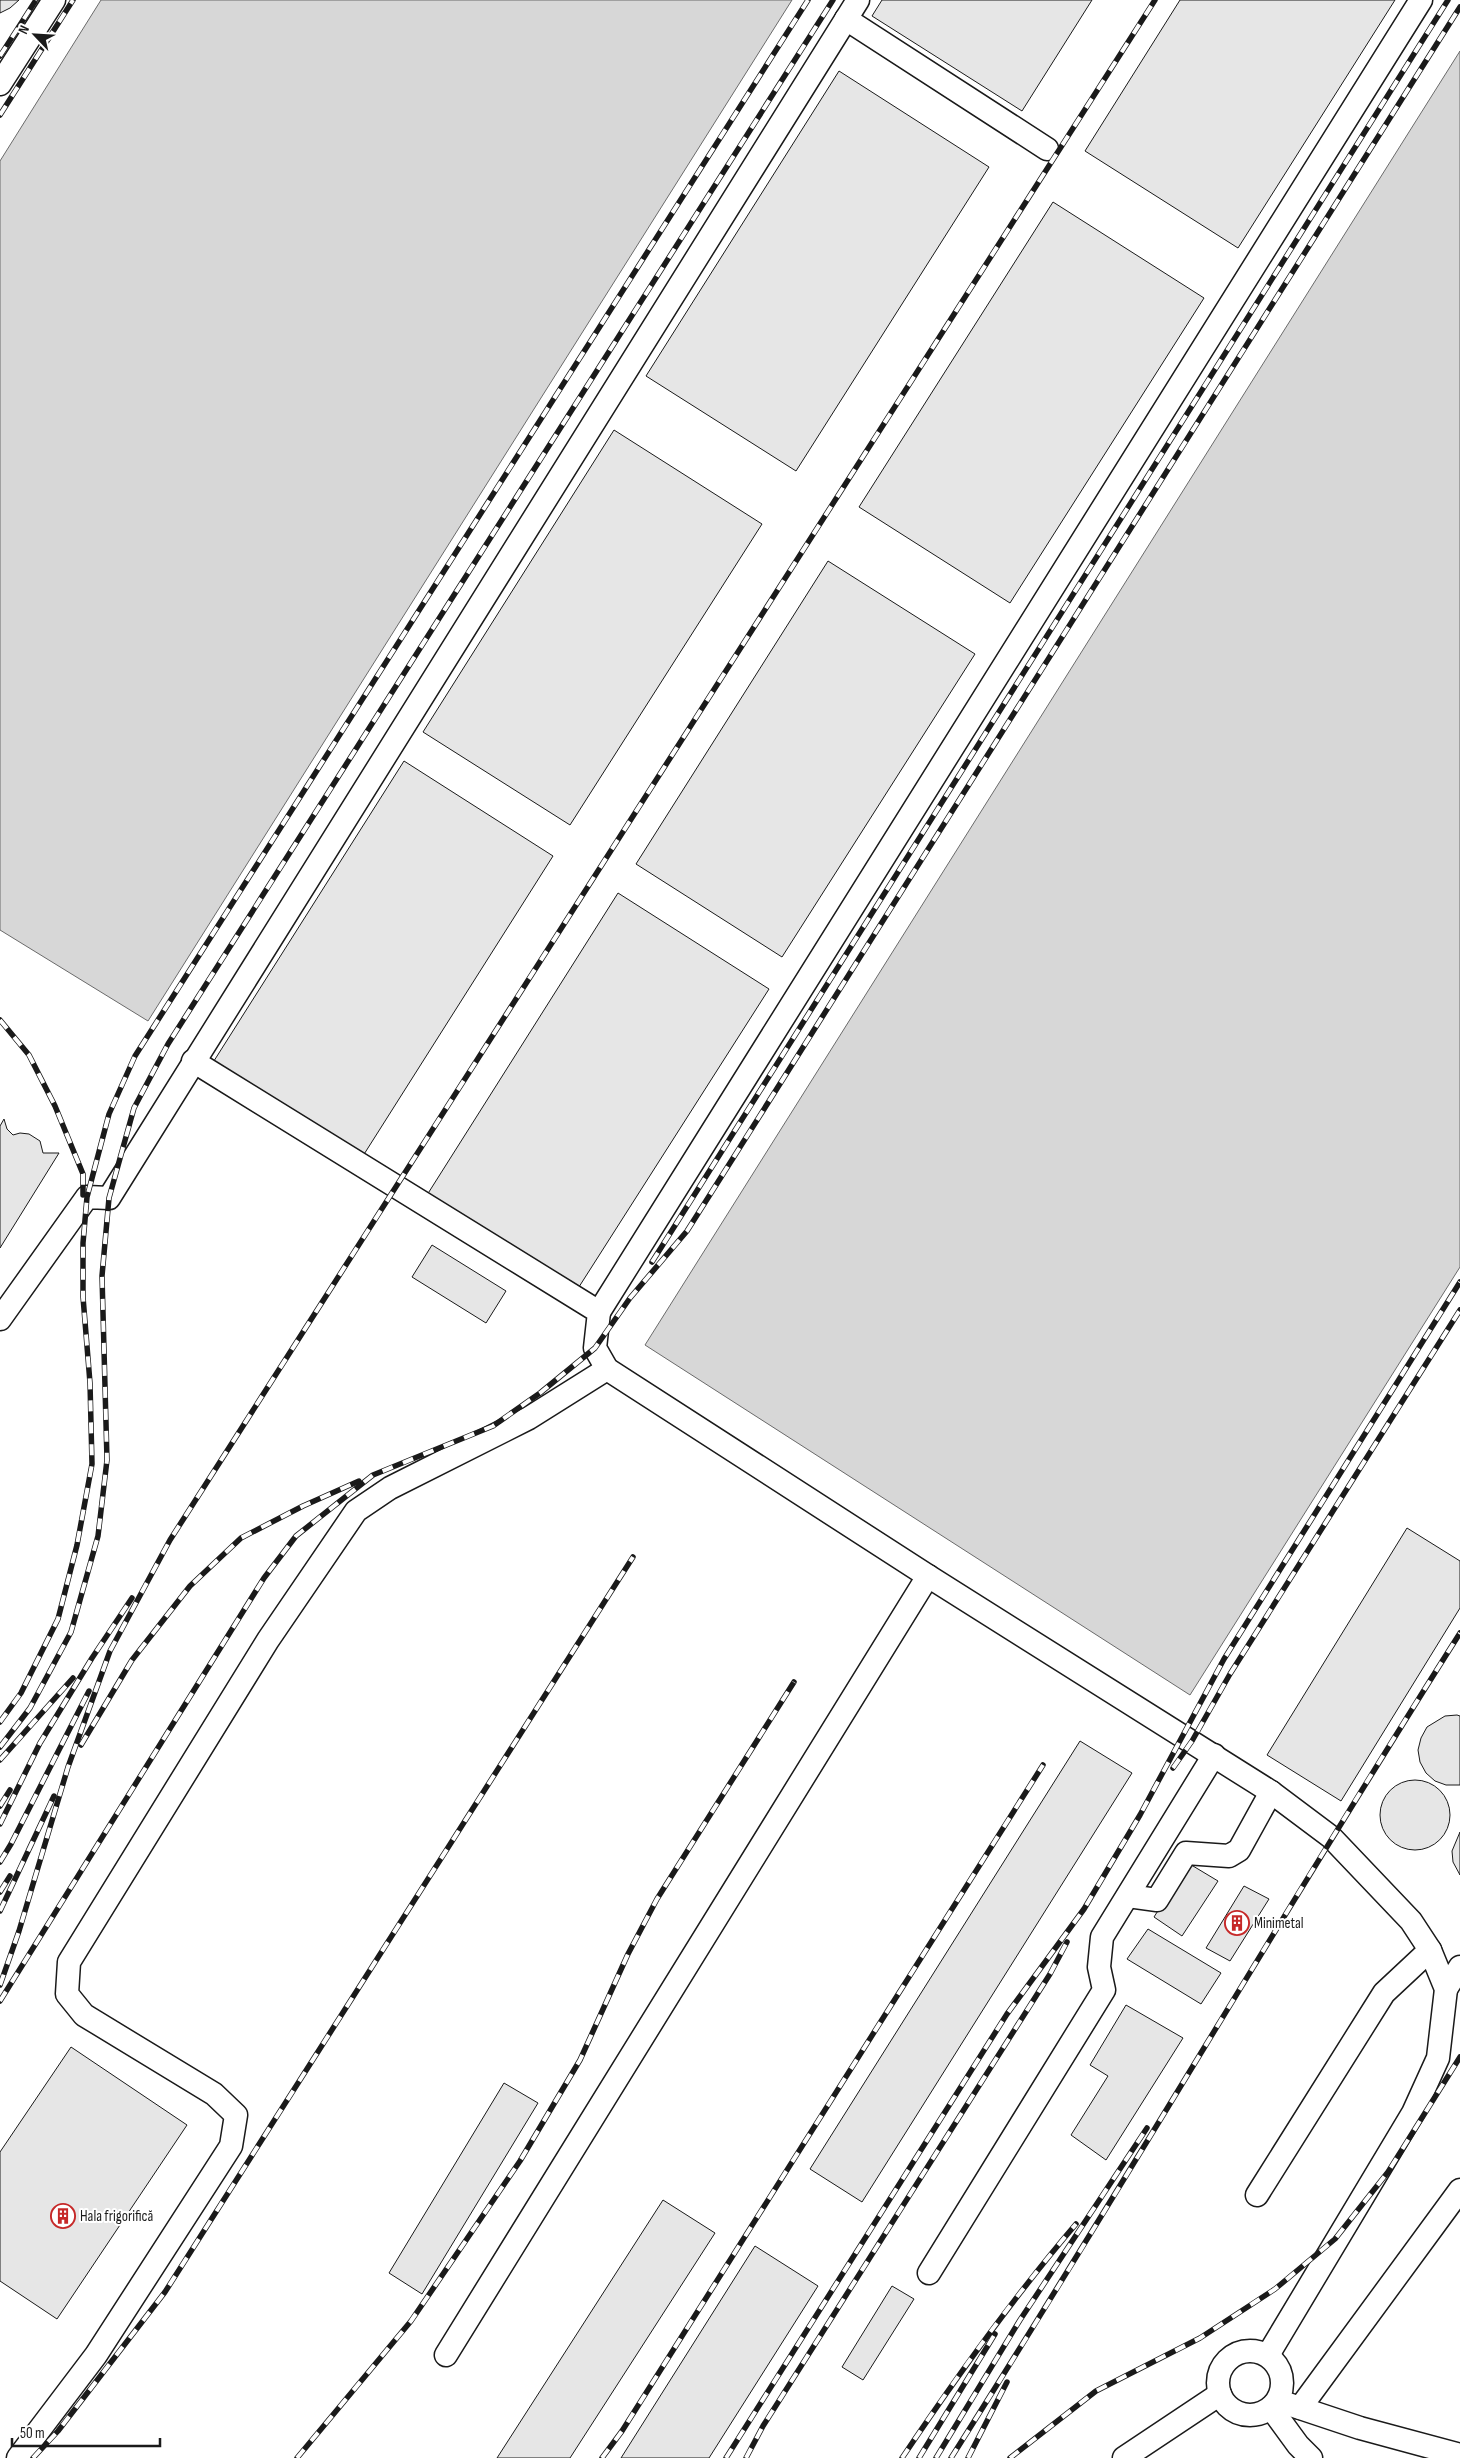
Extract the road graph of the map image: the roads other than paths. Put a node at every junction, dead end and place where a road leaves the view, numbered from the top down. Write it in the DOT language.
graph roads {
  1 [pos="54,0"];
  2 [pos="858,0"];
  3 [pos="1421,0"];
  4 [pos="846,19"];
  5 [pos="0,84"];
  6 [pos="1047,149"];
  7 [pos="193,1061"];
  8 [pos="599,1312"];
  9 [pos="0,1319"];
  10 [pos="607,1369"];
  11 [pos="928,1576"];
  12 [pos="1214,1755"];
  13 [pos="1271,1792"];
  14 [pos="1128,1896"];
  15 [pos="1430,1950"];
  16 [pos="1460,1967"];
  17 [pos="1446,1989"];
  18 [pos="1460,2190"];
  19 [pos="1256,2195"];
  20 [pos="929,2274"];
  21 [pos="446,2355"];
  22 [pos="1268,2355"];
  23 [pos="1220,2394"];
  24 [pos="1275,2404"];
  25 [pos="1300,2408"];
  26 [pos="1460,2455"];
  27 [pos="18,2458"];
  28 [pos="1124,2458"];
  29 [pos="1312,2458"];
  1 -- 5 [label="street"];
  2 -- 4 [label="street"];
  3 -- 8 [label="street"];
  4 -- 6 [label="street"];
  4 -- 7 [label="street"];
  7 -- 8 [label="street"];
  7 -- 9 [label="street"];
  8 -- 10 [label="street"];
  10 -- 11 [label="street"];
  10 -- 27 [label="street"];
  11 -- 12 [label="street"];
  11 -- 21 [label="street"];
  12 -- 13 [label="street"];
  12 -- 14 [label="street"];
  13 -- 14 [label="street"];
  13 -- 15 [label="street"];
  14 -- 20 [label="street"];
  15 -- 17 [label="street"];
  15 -- 19 [label="street"];
  16 -- 17 [label="street"];
  17 -- 22 [label="street"];
  18 -- 25 [label="street"];
  22 -- 23 [label="street"];
  22 -- 24 [label="street"];
  23 -- 24 [label="street"];
  23 -- 28 [label="street"];
  24 -- 25 [label="street"];
  24 -- 29 [label="street"];
  25 -- 26 [label="street"];
}
